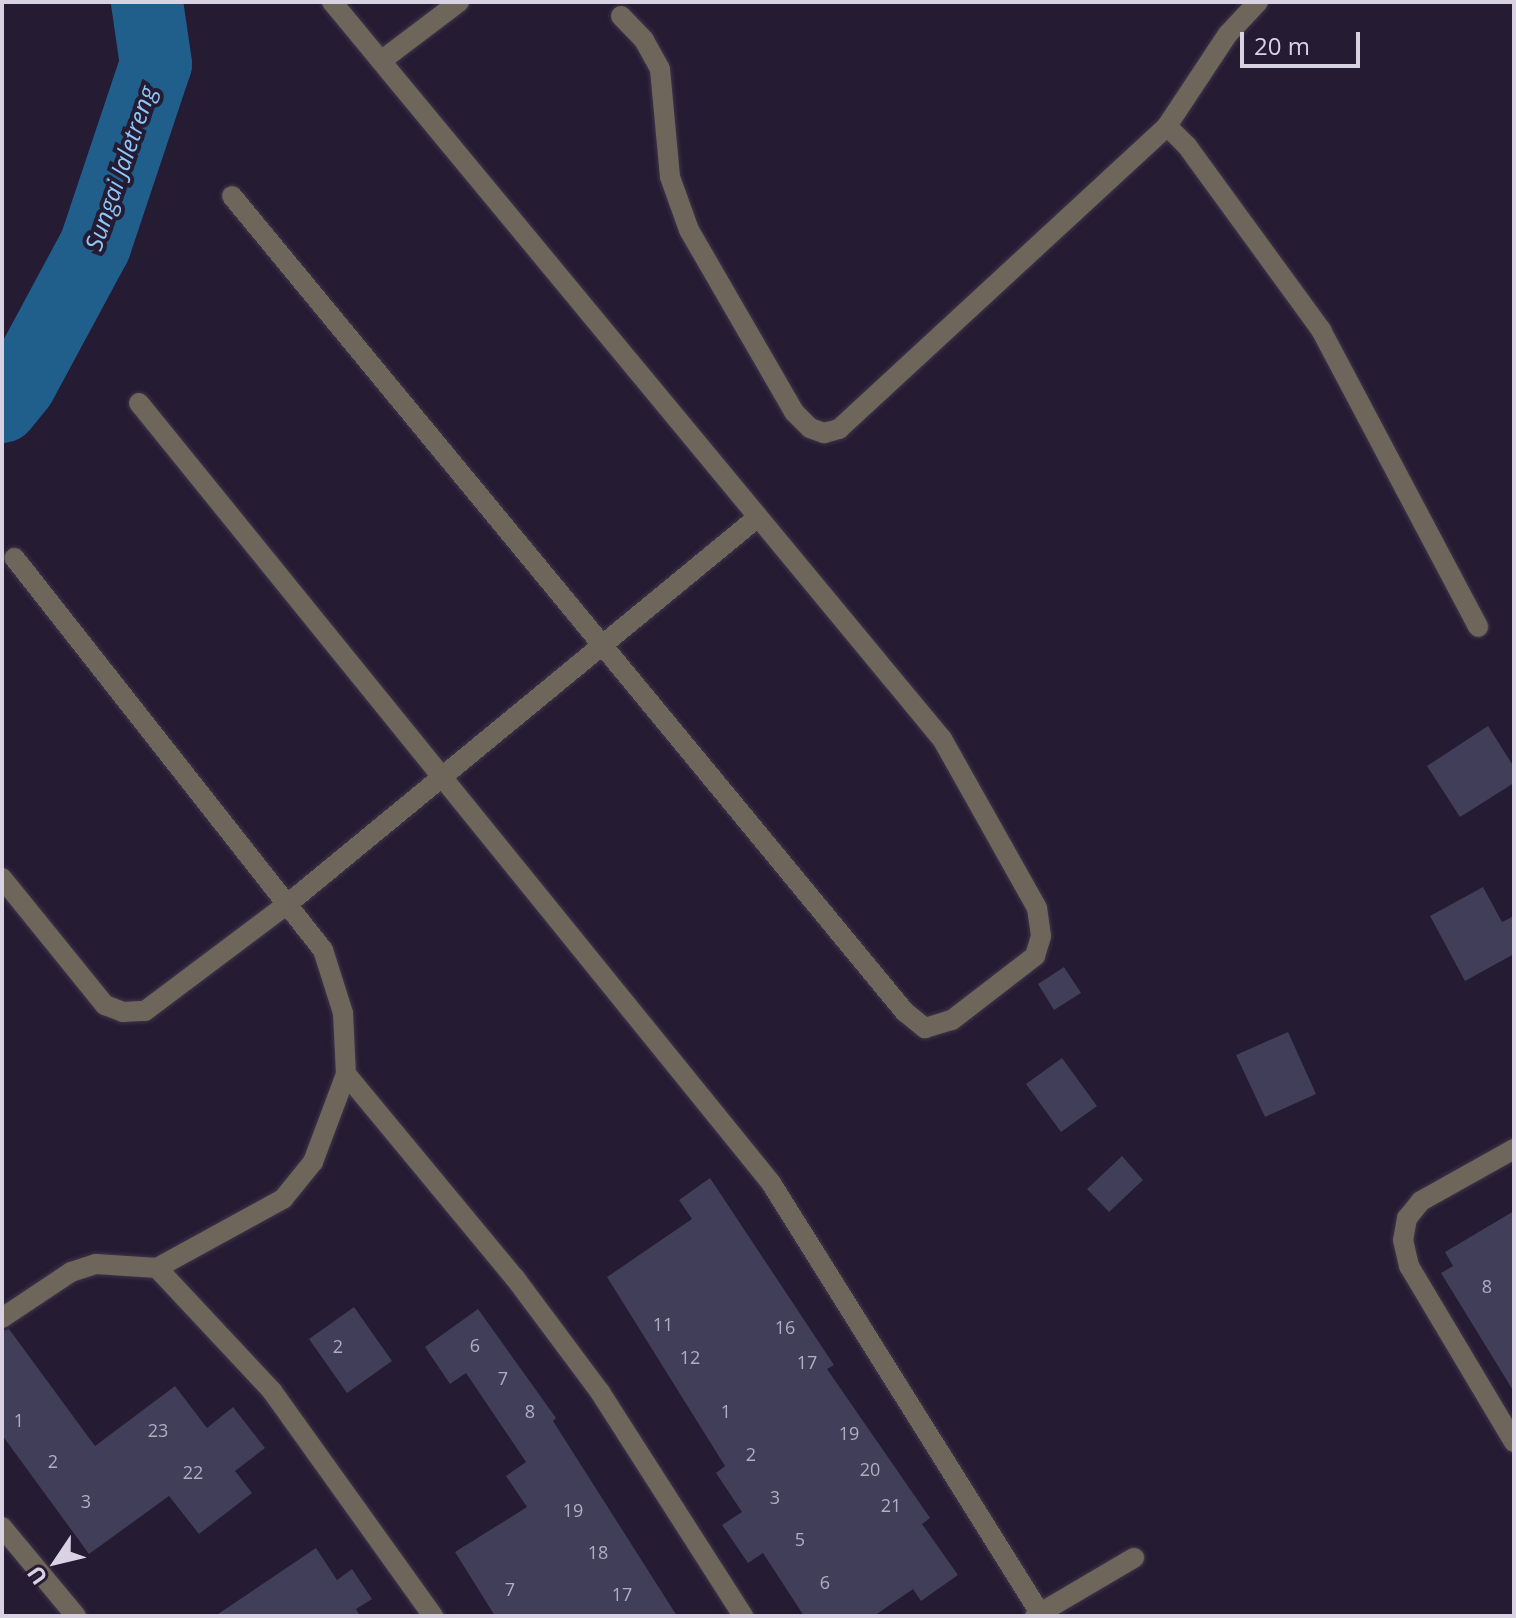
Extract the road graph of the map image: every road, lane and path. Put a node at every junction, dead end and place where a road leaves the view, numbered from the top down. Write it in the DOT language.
graph roads {
  1 [pos="332,2"];
  2 [pos="459,2"];
  3 [pos="1258,2"];
  4 [pos="621,16"];
  5 [pos="381,61"];
  6 [pos="1167,126"];
  7 [pos="232,196"];
  8 [pos="139,403"];
  9 [pos="758,517"];
  10 [pos="15,558"];
  11 [pos="1478,627"];
  12 [pos="602,645"];
  13 [pos="442,777"];
  14 [pos="2,878"];
  15 [pos="290,902"];
  16 [pos="346,1074"];
  17 [pos="1514,1149"];
  18 [pos="157,1268"];
  19 [pos="2,1318"];
  20 [pos="1514,1442"];
  21 [pos="2,1527"];
  22 [pos="1134,1558"];
  23 [pos="1038,1614"];
  24 [pos="76,1616"];
  25 [pos="433,1616"];
  26 [pos="743,1616"];
  1 -- 5 [label="street"];
  2 -- 5 [label="street"];
  3 -- 6 [label="street"];
  4 -- 6 [label="street"];
  5 -- 9 [label="street"];
  6 -- 11 [label="street"];
  7 -- 12 [label="street"];
  8 -- 13 [label="street"];
  9 -- 12 [label="street"];
  9 -- 12 [label="street"];
  10 -- 15 [label="street"];
  12 -- 13 [label="street"];
  13 -- 15 [label="street"];
  13 -- 23 [label="street"];
  14 -- 15 [label="street"];
  15 -- 16 [label="street"];
  16 -- 18 [label="street"];
  16 -- 26 [label="street"];
  17 -- 20 [label="street"];
  18 -- 19 [label="street"];
  18 -- 25 [label="street"];
  21 -- 24 [label="street"];
  22 -- 23 [label="street"];
}
